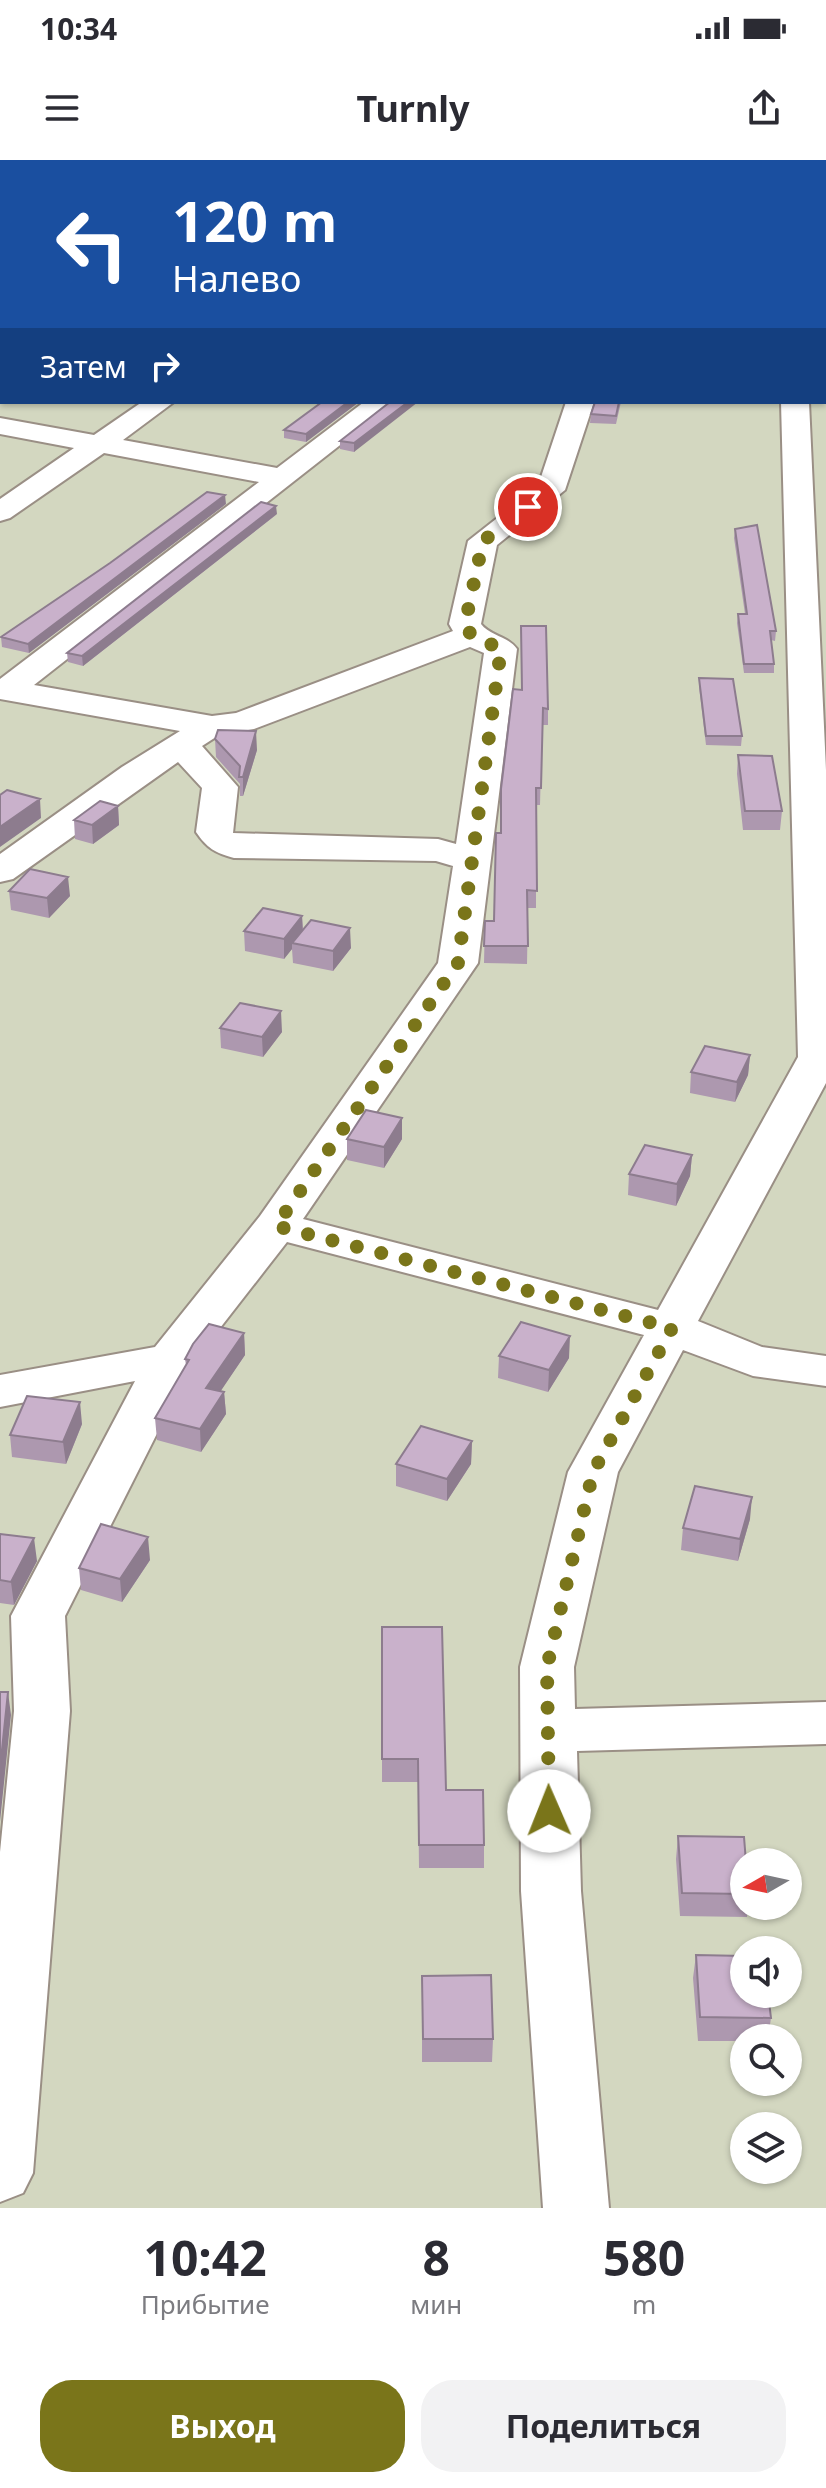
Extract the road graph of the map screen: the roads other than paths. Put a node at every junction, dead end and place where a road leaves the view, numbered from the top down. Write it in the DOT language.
graph roads {
  1 [pos="157,404"];
  2 [pos="378,404"];
  3 [pos="579,404"];
  4 [pos="804,411"];
  5 [pos="0,426"];
  6 [pos="99,444"];
  7 [pos="284,478"];
  8 [pos="0,512"];
  9 [pos="812,532"];
  10 [pos="814,632"];
  11 [pos="471,635"];
  12 [pos="3,690"];
  13 [pos="212,726"];
  14 [pos="182,745"];
  15 [pos="817,812"];
  16 [pos="474,860"];
  17 [pos="0,871"];
  18 [pos="807,1112"];
  19 [pos="276,1226"];
  20 [pos="672,1328"];
  21 [pos="171,1359"];
  22 [pos="826,1371"];
  23 [pos="0,1391"];
  24 [pos="826,1723"];
  25 [pos="548,1731"];
  26 [pos="0,2173"];
  27 [pos="576,2208"];
  1 -- 6 [label="street"];
  2 -- 7 [label="street"];
  3 -- 11 [label="street"];
  4 -- 9 [label="street"];
  5 -- 6 [label="street"];
  6 -- 7 [label="street"];
  6 -- 8 [label="street"];
  7 -- 12 [label="street"];
  9 -- 10 [label="street"];
  10 -- 15 [label="street"];
  11 -- 13 [label="street"];
  11 -- 16 [label="street"];
  12 -- 13 [label="street"];
  13 -- 14 [label="street"];
  14 -- 16 [label="street"];
  14 -- 17 [label="street"];
  15 -- 18 [label="street"];
  16 -- 19 [label="street"];
  18 -- 20 [label="street"];
  19 -- 20 [label="street"];
  19 -- 21 [label="street"];
  20 -- 22 [label="street"];
  20 -- 25 [label="street"];
  21 -- 23 [label="street"];
  21 -- 26 [label="street"];
  24 -- 25 [label="street"];
  25 -- 27 [label="street"];
}
